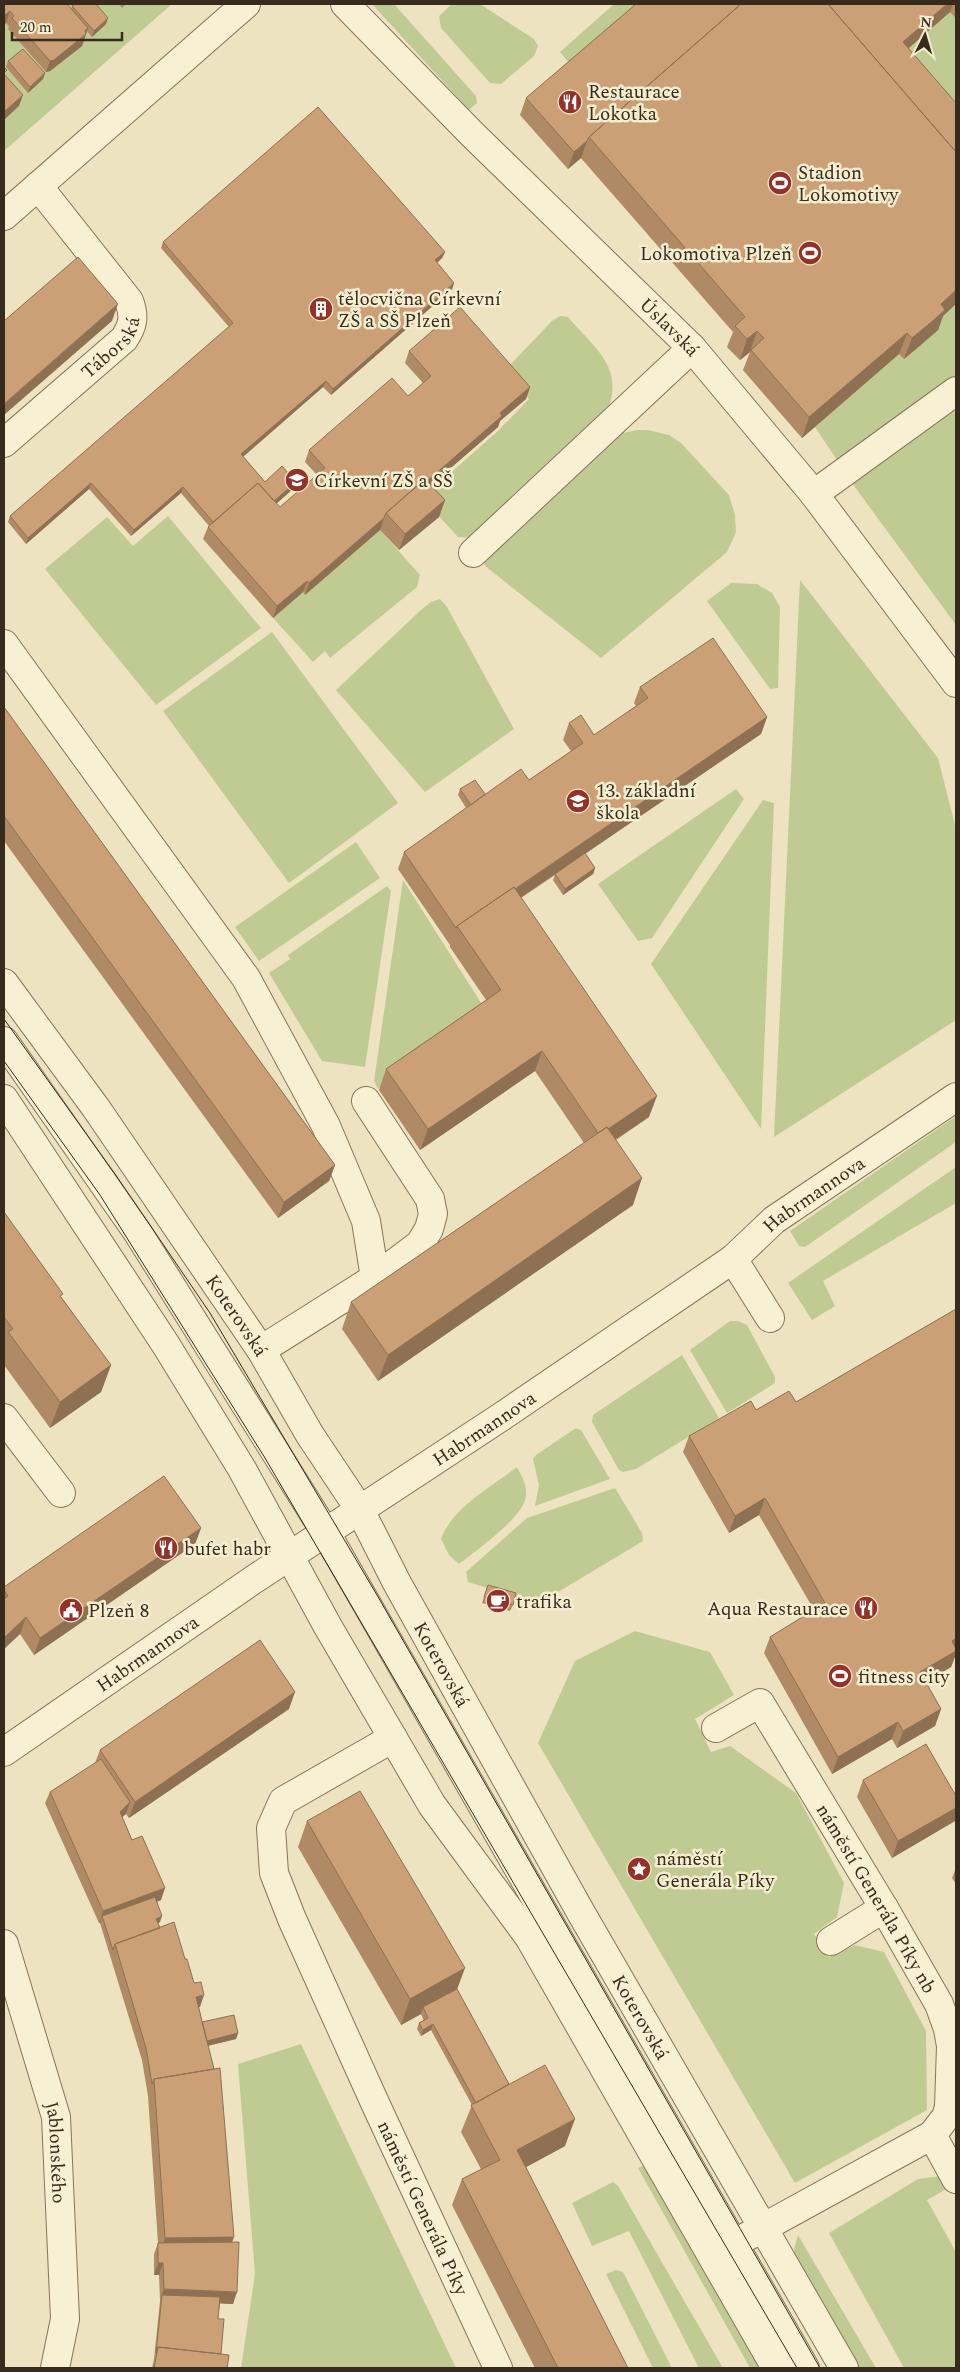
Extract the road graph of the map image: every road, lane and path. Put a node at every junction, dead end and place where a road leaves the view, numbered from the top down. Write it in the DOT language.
graph roads {
  1 [pos="246,4"];
  2 [pos="345,4"];
  3 [pos="38,186"];
  4 [pos="4,216"];
  5 [pos="692,348"];
  6 [pos="956,391"];
  7 [pos="4,443"];
  8 [pos="814,494"];
  9 [pos="473,554"];
  10 [pos="4,644"];
  11 [pos="953,672"];
  12 [pos="4,983"];
  13 [pos="4,1041"];
  14 [pos="956,1097"];
  15 [pos="4,1099"];
  16 [pos="366,1101"];
  17 [pos="733,1259"];
  18 [pos="375,1278"];
  19 [pos="770,1318"];
  20 [pos="261,1350"];
  21 [pos="4,1418"];
  22 [pos="60,1493"];
  23 [pos="360,1510"];
  24 [pos="326,1533"];
  25 [pos="289,1556"];
  26 [pos="716,1728"];
  27 [pos="393,1738"];
  28 [pos="4,1752"];
  29 [pos="884,1908"];
  30 [pos="831,1941"];
  31 [pos="4,1944"];
  32 [pos="953,2105"];
  33 [pos="932,2135"];
  34 [pos="956,2179"];
  35 [pos="763,2228"];
  36 [pos="723,2250"];
  37 [pos="55,2368"];
  38 [pos="498,2368"];
  39 [pos="776,2368"];
  40 [pos="805,2368"];
  41 [pos="844,2368"];
  1 -- 3 [label="street"];
  2 -- 5 [label="street, Úslavská"];
  3 -- 4 [label="street"];
  3 -- 7 [label="street, Táborská"];
  5 -- 8 [label="street, Úslavská"];
  5 -- 9 [label="street"];
  6 -- 8 [label="street"];
  8 -- 11 [label="street, Úslavská"];
  10 -- 18 [label="street"];
  12 -- 20 [label="street, Koterovská"];
  13 -- 24 [label="street, Koterovská"];
  14 -- 17 [label="street, Habrmannova"];
  15 -- 25 [label="street, Koterovská"];
  16 -- 18 [label="street"];
  17 -- 19 [label="street"];
  17 -- 23 [label="street, Habrmannova"];
  18 -- 20 [label="street"];
  20 -- 23 [label="street, Koterovská"];
  21 -- 22 [label="street"];
  23 -- 24 [label="street, Habrmannova"];
  23 -- 35 [label="street, Koterovská"];
  24 -- 25 [label="street, Habrmannova"];
  24 -- 36 [label="street, Koterovská"];
  25 -- 27 [label="street, Koterovská"];
  25 -- 28 [label="street, Habrmannova"];
  26 -- 29 [label="street, náměstí Generála Píky nb"];
  27 -- 36 [label="street, Koterovská"];
  27 -- 38 [label="street, náměstí Generála Píky"];
  29 -- 30 [label="street"];
  29 -- 32 [label="street, náměstí Generála Píky nb"];
  31 -- 37 [label="street, Jablonského"];
  32 -- 33 [label="street"];
  33 -- 34 [label="street"];
  33 -- 35 [label="street"];
  35 -- 36 [label="street"];
  35 -- 41 [label="street, Koterovská"];
  36 -- 39 [label="street, Koterovská"];
  36 -- 40 [label="street, Koterovská"];
}
